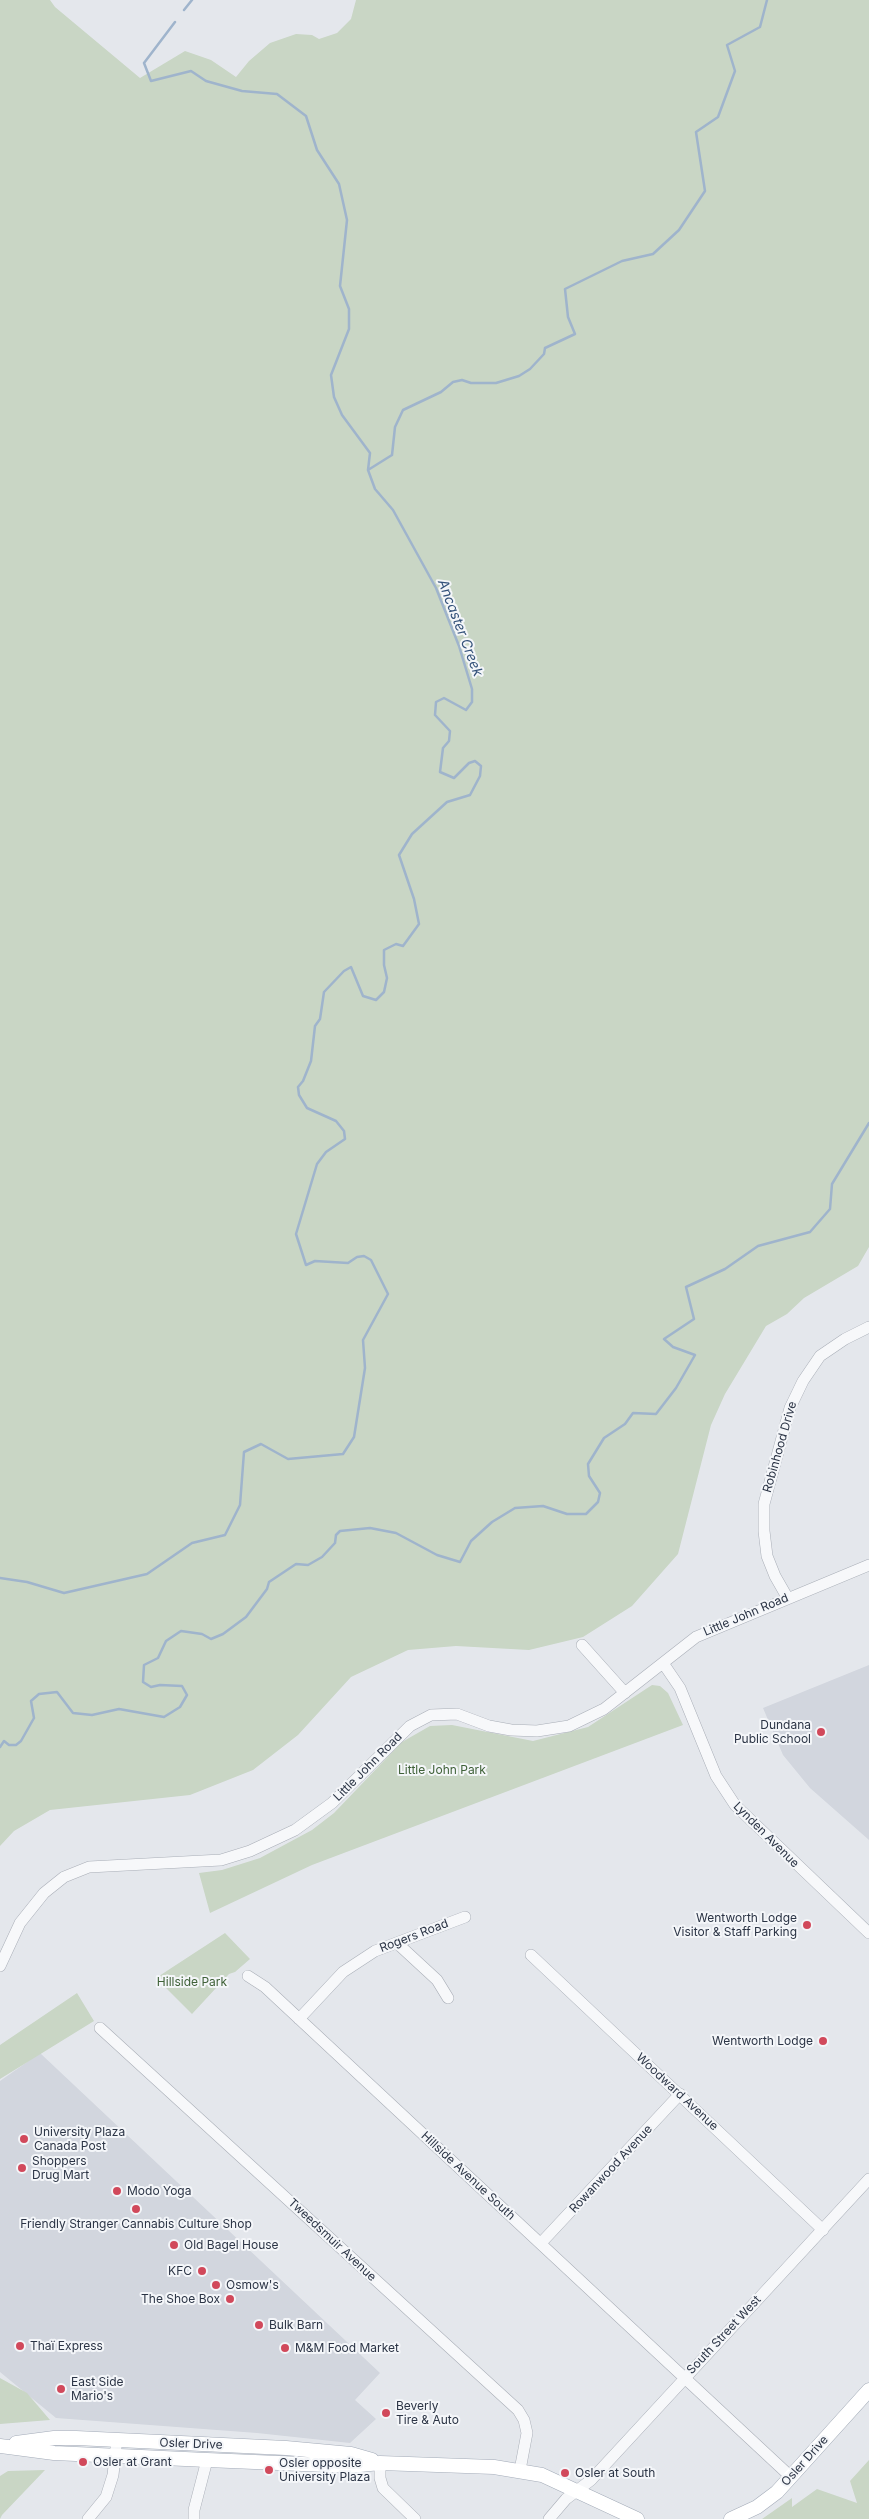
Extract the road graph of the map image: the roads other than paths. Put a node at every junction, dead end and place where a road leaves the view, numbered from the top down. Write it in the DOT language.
graph roads {
  1 [pos="869,1327"];
  2 [pos="869,1565"];
  3 [pos="788,1598"];
  4 [pos="582,1645"];
  5 [pos="663,1663"];
  6 [pos="625,1693"];
  7 [pos="465,1916"];
  8 [pos="869,1933"];
  9 [pos="398,1944"];
  10 [pos="531,1955"];
  11 [pos="0,1966"];
  12 [pos="248,1976"];
  13 [pos="448,1998"];
  14 [pos="299,2019"];
  15 [pos="100,2028"];
  16 [pos="680,2094"];
  17 [pos="869,2179"];
  18 [pos="823,2230"];
  19 [pos="541,2244"];
  20 [pos="684,2378"];
  21 [pos="869,2390"];
  22 [pos="116,2440"];
  23 [pos="0,2446"];
  24 [pos="116,2456"];
  25 [pos="207,2460"];
  26 [pos="380,2463"];
  27 [pos="520,2470"];
  28 [pos="792,2477"];
  29 [pos="579,2490"];
  30 [pos="88,2519"];
  31 [pos="194,2519"];
  32 [pos="415,2519"];
  33 [pos="549,2519"];
  34 [pos="637,2519"];
  35 [pos="731,2519"];
  1 -- 3 [label="street, Robinhood Drive"];
  2 -- 3 [label="street, Little John Road"];
  3 -- 5 [label="street, Little John Road"];
  4 -- 6 [label="street"];
  5 -- 6 [label="street, Little John Road"];
  5 -- 8 [label="street, Lynden Avenue"];
  6 -- 11 [label="street, Little John Road"];
  7 -- 9 [label="street, Rogers Road"];
  9 -- 13 [label="street"];
  9 -- 14 [label="street, Rogers Road"];
  10 -- 16 [label="street, Woodward Avenue"];
  12 -- 14 [label="street, Hillside Avenue South"];
  14 -- 19 [label="street, Hillside Avenue South"];
  15 -- 27 [label="street, Tweedsmuir Avenue"];
  16 -- 18 [label="street, Woodward Avenue"];
  16 -- 19 [label="street, Rowanwood Avenue"];
  17 -- 18 [label="street, South Street West"];
  18 -- 20 [label="street, South Street West"];
  19 -- 20 [label="street, Hillside Avenue South"];
  20 -- 28 [label="street, Hillside Avenue South"];
  20 -- 29 [label="street, South Street West"];
  21 -- 28 [label="main road, Osler Drive"];
  22 -- 23 [label="main road, Osler Drive"];
  22 -- 24 [label="street"];
  22 -- 26 [label="main road, Osler Drive"];
  23 -- 24 [label="main road, Osler Drive"];
  24 -- 25 [label="main road, Osler Drive"];
  24 -- 30 [label="street"];
  25 -- 26 [label="main road, Osler Drive"];
  25 -- 31 [label="street"];
  26 -- 27 [label="main road, Osler Drive"];
  26 -- 32 [label="street"];
  27 -- 29 [label="main road, Osler Drive"];
  28 -- 35 [label="main road, Osler Drive"];
  29 -- 33 [label="street, South Street West"];
  29 -- 34 [label="main road, Osler Drive"];
}
